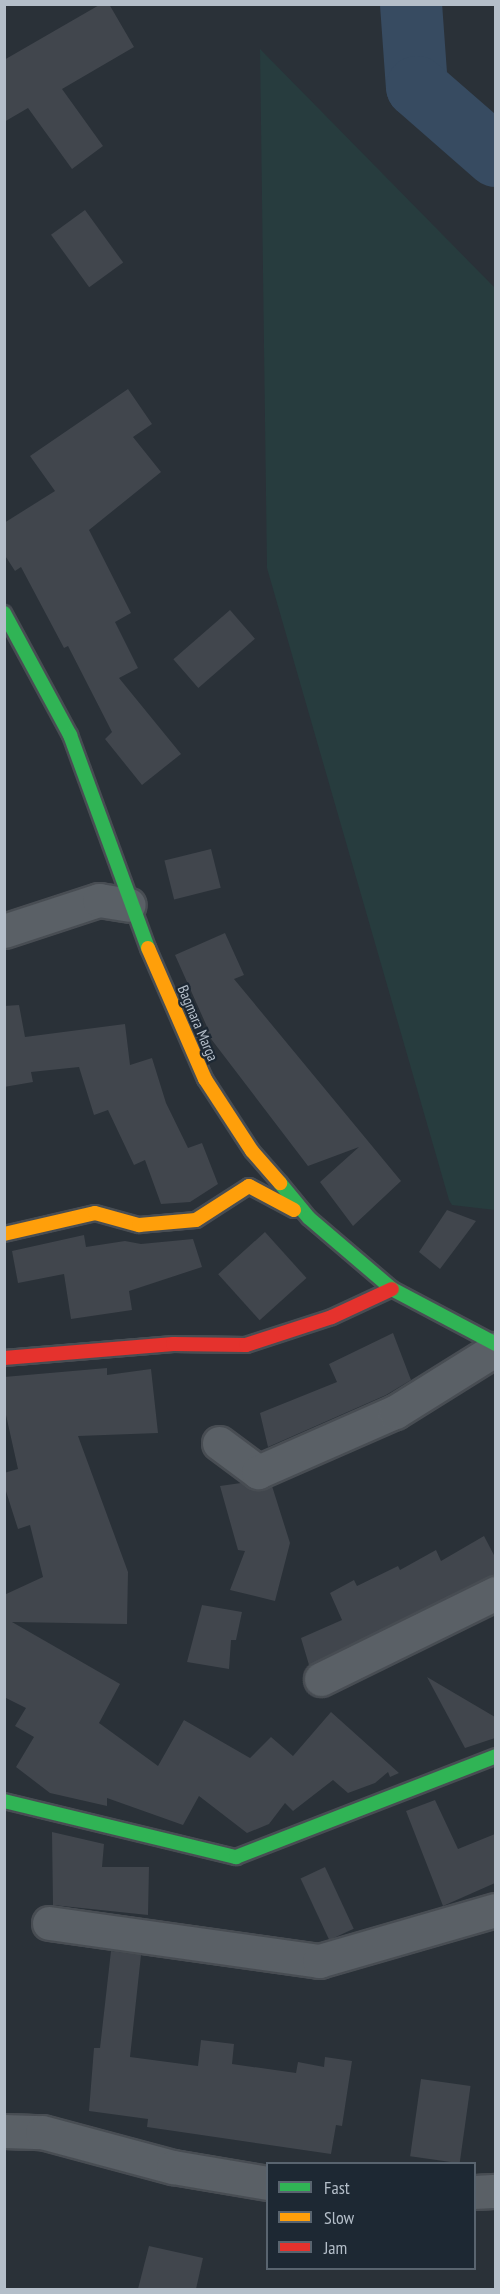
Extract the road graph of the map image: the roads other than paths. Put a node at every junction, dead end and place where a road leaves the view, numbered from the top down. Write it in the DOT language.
graph roads {
  1 [pos="4,613"];
  2 [pos="129,905"];
  3 [pos="4,931"];
  4 [pos="309,1218"];
  5 [pos="4,1234"];
  6 [pos="392,1289"];
  7 [pos="495,1344"];
  8 [pos="495,1349"];
  9 [pos="4,1358"];
  10 [pos="219,1443"];
  11 [pos="495,1593"];
  12 [pos="321,1679"];
  13 [pos="495,1756"];
  14 [pos="4,1801"];
  15 [pos="495,1910"];
  16 [pos="49,1923"];
  17 [pos="4,2131"];
  18 [pos="266,2183"];
  19 [pos="495,2191"];
  20 [pos="476,2193"];
  1 -- 2 [label="street, Bagmara Marga"];
  2 -- 3 [label="street"];
  2 -- 4 [label="street, Bagmara Marga"];
  4 -- 5 [label="street"];
  4 -- 6 [label="street, Bagmara Marga"];
  6 -- 7 [label="street, Bagmara Marga"];
  6 -- 9 [label="street"];
  8 -- 10 [label="street"];
  11 -- 12 [label="street"];
  13 -- 14 [label="street"];
  15 -- 16 [label="street"];
  17 -- 18 [label="street"];
  19 -- 20 [label="street"];
}
